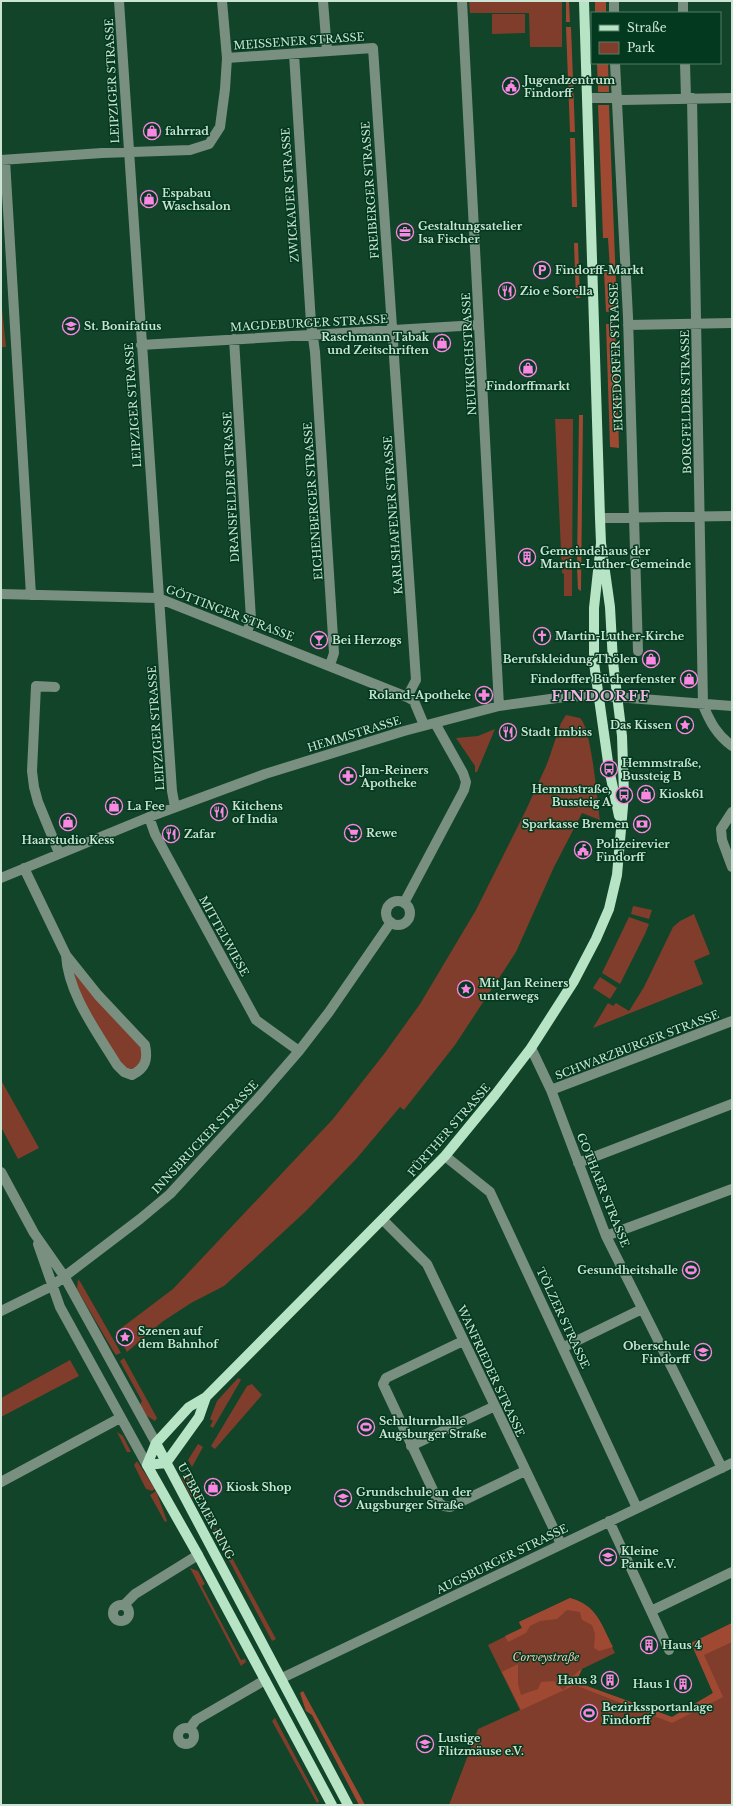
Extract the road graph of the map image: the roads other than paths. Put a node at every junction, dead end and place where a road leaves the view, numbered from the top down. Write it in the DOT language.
graph roads {
  1 [pos="119,1"];
  2 [pos="222,1"];
  3 [pos="324,1"];
  4 [pos="462,1"];
  5 [pos="584,1"];
  6 [pos="614,1"];
  7 [pos="683,1"];
  8 [pos="614,12"];
  9 [pos="683,12"];
  10 [pos="373,48"];
  11 [pos="327,51"];
  12 [pos="294,54"];
  13 [pos="227,58"];
  14 [pos="615,64"];
  15 [pos="685,64"];
  16 [pos="588,98"];
  17 [pos="616,98"];
  18 [pos="689,98"];
  19 [pos="732,98"];
  20 [pos="128,153"];
  21 [pos="3,160"];
  22 [pos="732,323"];
  23 [pos="697,324"];
  24 [pos="478,325"];
  25 [pos="628,325"];
  26 [pos="391,330"];
  27 [pos="313,335"];
  28 [pos="234,339"];
  29 [pos="141,345"];
  30 [pos="700,516"];
  31 [pos="732,516"];
  32 [pos="634,517"];
  33 [pos="600,518"];
  34 [pos="601,544"];
  35 [pos="1,594"];
  36 [pos="31,595"];
  37 [pos="158,598"];
  38 [pos="247,633"];
  39 [pos="638,651"];
  40 [pos="330,665"];
  41 [pos="54,687"];
  42 [pos="598,696"];
  43 [pos="407,697"];
  44 [pos="616,697"];
  45 [pos="703,705"];
  46 [pos="499,706"];
  47 [pos="732,706"];
  48 [pos="434,723"];
  49 [pos="424,725"];
  50 [pos="732,746"];
  51 [pos="175,807"];
  52 [pos="732,812"];
  53 [pos="148,817"];
  54 [pos="621,823"];
  55 [pos="59,853"];
  56 [pos="732,867"];
  57 [pos="24,868"];
  58 [pos="1,878"];
  59 [pos="404,903"];
  60 [pos="391,922"];
  61 [pos="66,955"];
  62 [pos="732,1021"];
  63 [pos="531,1048"];
  64 [pos="299,1051"];
  65 [pos="551,1090"];
  66 [pos="732,1104"];
  67 [pos="445,1156"];
  68 [pos="578,1163"];
  69 [pos="1,1172"];
  70 [pos="732,1189"];
  71 [pos="383,1220"];
  72 [pos="34,1233"];
  73 [pos="606,1236"];
  74 [pos="64,1276"];
  75 [pos="52,1286"];
  76 [pos="642,1309"];
  77 [pos="1,1311"];
  78 [pos="464,1341"];
  79 [pos="564,1347"];
  80 [pos="206,1397"];
  81 [pos="495,1406"];
  82 [pos="120,1418"];
  83 [pos="156,1443"];
  84 [pos="411,1446"];
  85 [pos="166,1463"];
  86 [pos="732,1463"];
  87 [pos="147,1465"];
  88 [pos="722,1468"];
  89 [pos="525,1471"];
  90 [pos="1,1482"];
  91 [pos="637,1508"];
  92 [pos="609,1521"];
  93 [pos="561,1544"];
  94 [pos="198,1555"];
  95 [pos="732,1572"];
  96 [pos="124,1605"];
  97 [pos="651,1611"];
  98 [pos="669,1650"];
  99 [pos="282,1678"];
  100 [pos="265,1680"];
  101 [pos="190,1728"];
  102 [pos="332,1805"];
  103 [pos="348,1805"];
  1 -- 20 [label="street, LEIPZIGER STRASSE"];
  2 -- 13 [label="street"];
  3 -- 11 [label="street"];
  4 -- 24 [label="street, NEUKIRCHSTRASSE"];
  5 -- 16 [label="main road, EICKEDORFER STRASSE"];
  6 -- 8 [label="street"];
  7 -- 9 [label="street"];
  10 -- 11 [label="street, MEISSENER STRASSE"];
  10 -- 26 [label="street, FREIBERGER STRASSE"];
  11 -- 12 [label="street, MEISSENER STRASSE"];
  12 -- 13 [label="street, MEISSENER STRASSE"];
  12 -- 27 [label="street, ZWICKAUER STRASSE"];
  13 -- 20 [label="street"];
  14 -- 17 [label="street, EICKEDORFER STRASSE"];
  15 -- 18 [label="street, BORGFELDER STRASSE"];
  16 -- 17 [label="street"];
  16 -- 33 [label="main road, EICKEDORFER STRASSE"];
  17 -- 18 [label="street"];
  17 -- 25 [label="street, EICKEDORFER STRASSE"];
  18 -- 19 [label="street"];
  18 -- 23 [label="street, BORGFELDER STRASSE"];
  20 -- 21 [label="street"];
  20 -- 29 [label="street, LEIPZIGER STRASSE"];
  21 -- 36 [label="street"];
  22 -- 23 [label="street"];
  23 -- 25 [label="street"];
  23 -- 30 [label="street, BORGFELDER STRASSE"];
  24 -- 26 [label="street, MAGDEBURGER STRASSE"];
  24 -- 46 [label="street, NEUKIRCHSTRASSE"];
  25 -- 32 [label="street, EICKEDORFER STRASSE"];
  26 -- 27 [label="street, MAGDEBURGER STRASSE"];
  26 -- 43 [label="street, KARLSHAFENER STRASSE"];
  27 -- 28 [label="street, MAGDEBURGER STRASSE"];
  27 -- 40 [label="street, EICHENBERGER STRASSE"];
  28 -- 29 [label="street, MAGDEBURGER STRASSE"];
  28 -- 38 [label="street, DRANSFELDER STRASSE"];
  29 -- 37 [label="street, LEIPZIGER STRASSE"];
  30 -- 31 [label="street"];
  30 -- 32 [label="street"];
  30 -- 45 [label="street, BORGFELDER STRASSE"];
  32 -- 33 [label="street"];
  32 -- 39 [label="street, EICKEDORFER STRASSE"];
  33 -- 34 [label="main road, EICKEDORFER STRASSE"];
  34 -- 42 [label="main road, EICKEDORFER STRASSE"];
  34 -- 44 [label="main road, EICKEDORFER STRASSE"];
  35 -- 36 [label="street, GÖTTINGER STRASSE"];
  36 -- 37 [label="street, GÖTTINGER STRASSE"];
  37 -- 38 [label="street, GÖTTINGER STRASSE"];
  37 -- 51 [label="street, LEIPZIGER STRASSE"];
  38 -- 40 [label="street, GÖTTINGER STRASSE"];
  40 -- 43 [label="street, GÖTTINGER STRASSE"];
  41 -- 55 [label="street"];
  42 -- 44 [label="street, HEMMSTRASSE"];
  42 -- 46 [label="street, HEMMSTRASSE"];
  42 -- 54 [label="main road, FÜRTHER STRASSE"];
  43 -- 49 [label="street, GÖTTINGER STRASSE"];
  44 -- 45 [label="street, HEMMSTRASSE"];
  44 -- 54 [label="main road, FÜRTHER STRASSE"];
  45 -- 47 [label="street, HEMMSTRASSE"];
  45 -- 50 [label="street"];
  46 -- 48 [label="street, HEMMSTRASSE"];
  48 -- 49 [label="street, HEMMSTRASSE"];
  48 -- 59 [label="street"];
  49 -- 51 [label="street, HEMMSTRASSE"];
  51 -- 53 [label="street, HEMMSTRASSE"];
  52 -- 56 [label="street"];
  53 -- 55 [label="street, HEMMSTRASSE"];
  53 -- 64 [label="street, MITTELWIESE"];
  54 -- 63 [label="main road, FÜRTHER STRASSE"];
  55 -- 57 [label="street, HEMMSTRASSE"];
  57 -- 58 [label="street, HEMMSTRASSE"];
  57 -- 61 [label="street"];
  59 -- 60 [label="street"];
  59 -- 60 [label="street"];
  60 -- 64 [label="street, INNSBRUCKER STRASSE"];
  61 -- 61 [label="street"];
  62 -- 65 [label="street, SCHWARZBURGER STRASSE"];
  63 -- 65 [label="street, GOTHAER STRASSE"];
  63 -- 67 [label="main road, FÜRTHER STRASSE"];
  64 -- 74 [label="street, INNSBRUCKER STRASSE"];
  65 -- 68 [label="street, GOTHAER STRASSE"];
  66 -- 68 [label="street"];
  67 -- 71 [label="main road, FÜRTHER STRASSE"];
  67 -- 79 [label="street, TÖLZER STRASSE"];
  68 -- 73 [label="street, GOTHAER STRASSE"];
  69 -- 72 [label="street, UTBREMER RING"];
  70 -- 73 [label="street"];
  71 -- 78 [label="street, WANFRIEDER STRASSE"];
  71 -- 80 [label="main road, FÜRTHER STRASSE"];
  72 -- 74 [label="street, UTBREMER RING"];
  72 -- 75 [label="street, UTBREMER RING"];
  73 -- 76 [label="street, GOTHAER STRASSE"];
  74 -- 75 [label="street, INNSBRUCKER STRASSE"];
  74 -- 83 [label="street, UTBREMER RING"];
  75 -- 77 [label="street, INNSBRUCKER STRASSE"];
  75 -- 82 [label="street, UTBREMER RING"];
  76 -- 79 [label="street"];
  76 -- 88 [label="street, GOTHAER STRASSE"];
  78 -- 81 [label="street, WANFRIEDER STRASSE"];
  78 -- 84 [label="street"];
  79 -- 91 [label="street, TÖLZER STRASSE"];
  80 -- 83 [label="main road, FÜRTHER STRASSE"];
  80 -- 85 [label="main road, FÜRTHER STRASSE"];
  81 -- 84 [label="street"];
  81 -- 89 [label="street, WANFRIEDER STRASSE"];
  82 -- 87 [label="street, UTBREMER RING"];
  82 -- 90 [label="street"];
  83 -- 85 [label="main road, UTBREMER RING"];
  83 -- 87 [label="main road, FÜRTHER STRASSE"];
  84 -- 89 [label="street"];
  85 -- 87 [label="main road"];
  85 -- 99 [label="main road, UTBREMER RING"];
  86 -- 88 [label="street, AUGSBURGER STRASSE"];
  87 -- 94 [label="main road, UTBREMER RING"];
  88 -- 91 [label="street, AUGSBURGER STRASSE"];
  89 -- 93 [label="street, WANFRIEDER STRASSE"];
  91 -- 92 [label="street, AUGSBURGER STRASSE"];
  92 -- 93 [label="street, AUGSBURGER STRASSE"];
  92 -- 97 [label="street"];
  93 -- 99 [label="street, AUGSBURGER STRASSE"];
  94 -- 96 [label="street"];
  94 -- 100 [label="main road, UTBREMER RING"];
  95 -- 97 [label="street"];
  97 -- 98 [label="street"];
  99 -- 103 [label="main road, UTBREMER RING"];
  100 -- 101 [label="street"];
  100 -- 102 [label="main road, UTBREMER RING"];
}
